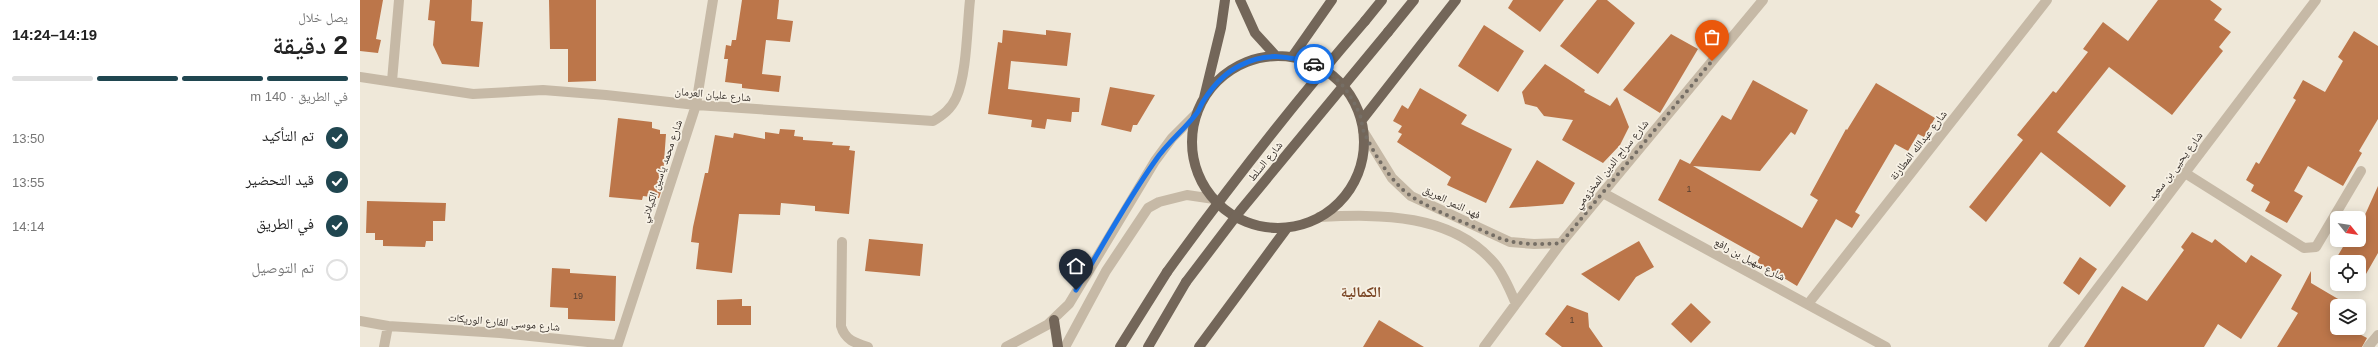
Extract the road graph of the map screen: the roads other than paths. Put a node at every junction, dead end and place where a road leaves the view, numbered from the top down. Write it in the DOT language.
graph roads {
  1 [pos="399,0"];
  2 [pos="713,0"];
  3 [pos="970,0"];
  4 [pos="1225,0"];
  5 [pos="1240,0"];
  6 [pos="1332,0"];
  7 [pos="1382,0"];
  8 [pos="1414,0"];
  9 [pos="1456,0"];
  10 [pos="1763,0"];
  11 [pos="2047,0"];
  12 [pos="2316,0"];
  13 [pos="1276,56"];
  14 [pos="1292,57"];
  15 [pos="360,77"];
  16 [pos="392,81"];
  17 [pos="1204,100"];
  18 [pos="696,106"];
  19 [pos="1197,113"];
  20 [pos="1362,120"];
  21 [pos="1363,131"];
  22 [pos="2361,171"];
  23 [pos="2185,172"];
  24 [pos="1603,193"];
  25 [pos="1214,199"];
  26 [pos="1319,217"];
  27 [pos="1460,220"];
  28 [pos="1287,228"];
  29 [pos="1454,232"];
  30 [pos="842,242"];
  31 [pos="1561,243"];
  32 [pos="1516,304"];
  33 [pos="1808,304"];
  34 [pos="1054,320"];
  35 [pos="360,321"];
  36 [pos="388,326"];
  37 [pos="2378,335"];
  38 [pos="617,346"];
  39 [pos="384,347"];
  40 [pos="868,347"];
  41 [pos="1006,347"];
  42 [pos="1058,347"];
  43 [pos="1065,347"];
  44 [pos="1120,347"];
  45 [pos="1148,347"];
  46 [pos="1199,347"];
  47 [pos="1484,347"];
  48 [pos="1886,347"];
  49 [pos="2053,347"];
  50 [pos="2368,347"];
  1 -- 16 [label="street"];
  2 -- 18 [label="street, شارع محمد ياسين الكيلاني"];
  3 -- 18 [label="street, شارع عليان العرمان"];
  4 -- 17 [label="main road"];
  5 -- 13 [label="main road"];
  6 -- 14 [label="main road"];
  7 -- 44 [label="main road, شارع السلط, bridge"];
  8 -- 45 [label="main road, شارع السلط, bridge"];
  9 -- 20 [label="main road"];
  10 -- 24 [label="street, شارع سراج الدين المخزومي"];
  11 -- 33 [label="street, شارع عبدالله المطارنة"];
  12 -- 23 [label="street, شارع يحيى بن سعيد"];
  13 -- 14 [label="main road"];
  13 -- 17 [label="main road"];
  14 -- 20 [label="main road"];
  15 -- 16 [label="street, شارع عليان العرمان"];
  16 -- 18 [label="street, شارع عليان العرمان"];
  17 -- 19 [label="main road"];
  18 -- 38 [label="street, شارع محمد ياسين الكيلاني"];
  19 -- 25 [label="main road"];
  19 -- 34 [label="street"];
  20 -- 21 [label="main road"];
  21 -- 26 [label="main road"];
  21 -- 27 [label="street, فهد النمر العريق"];
  22 -- 23 [label="street"];
  23 -- 49 [label="street, شارع يحيى بن سعيد"];
  24 -- 31 [label="street, شارع سراج الدين المخزومي"];
  24 -- 33 [label="street, شارع سهيل بن رافع"];
  25 -- 28 [label="main road"];
  25 -- 43 [label="street"];
  26 -- 28 [label="main road"];
  26 -- 29 [label="street"];
  27 -- 29 [label="street"];
  27 -- 31 [label="street, فهد النمر العريق"];
  28 -- 46 [label="main road"];
  29 -- 32 [label="street"];
  30 -- 40 [label="street"];
  31 -- 32 [label="street, شارع سراج الدين المخزومي"];
  32 -- 47 [label="street, شارع سراج الدين المخزومي"];
  33 -- 48 [label="street, شارع سهيل بن رافع"];
  34 -- 41 [label="street"];
  34 -- 42 [label="main road"];
  35 -- 36 [label="street, شارع موسى الفارع الوريكات"];
  36 -- 38 [label="street, شارع موسى الفارع الوريكات"];
  36 -- 39 [label="street"];
  37 -- 50 [label="street"];
}
